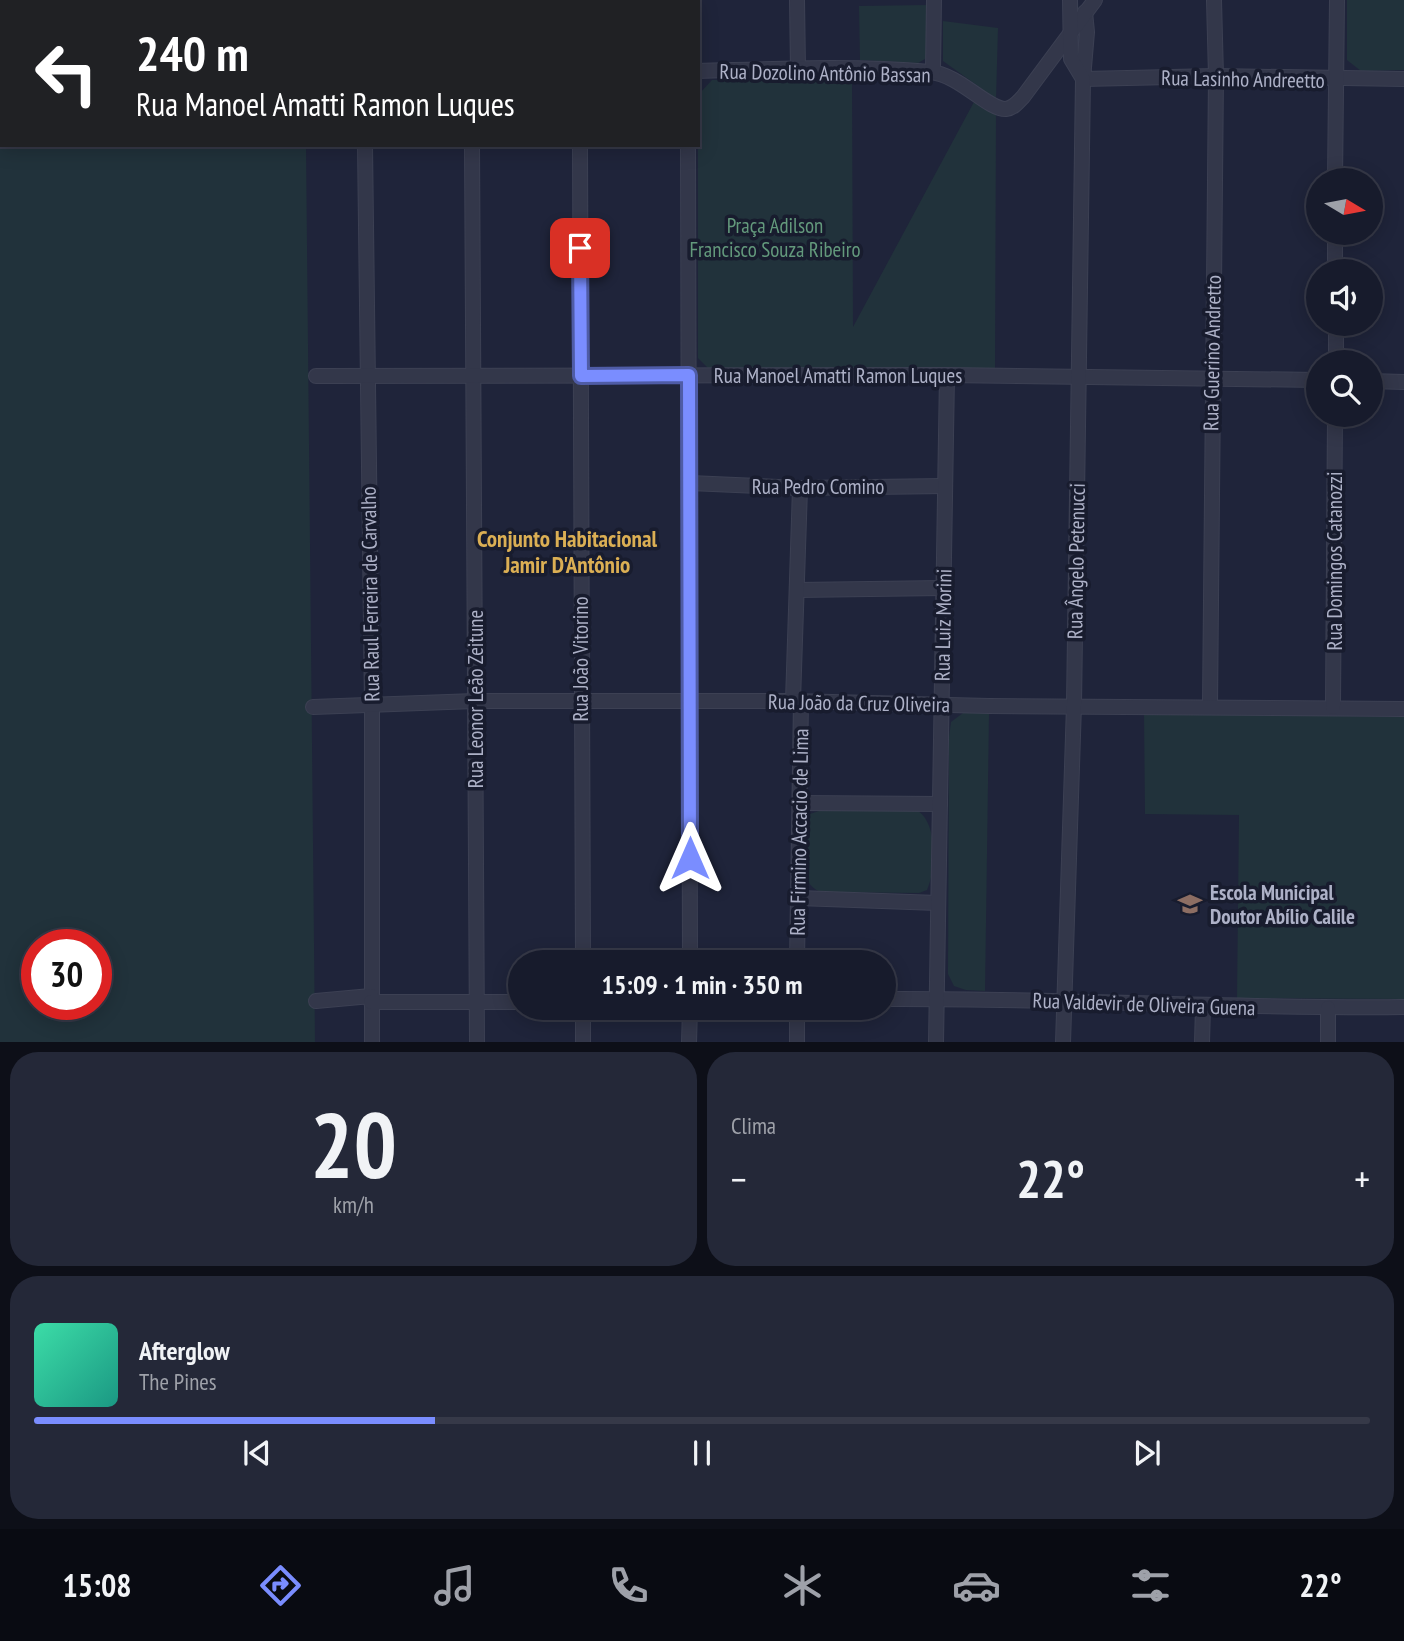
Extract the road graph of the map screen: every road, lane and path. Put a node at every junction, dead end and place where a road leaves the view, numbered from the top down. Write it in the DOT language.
graph roads {
  1 [pos="797,0"];
  2 [pos="934,0"];
  3 [pos="1070,0"];
  4 [pos="1095,0"];
  5 [pos="1214,0"];
  6 [pos="1337,0"];
  7 [pos="1085,12"];
  8 [pos="1070,31"];
  9 [pos="798,69"];
  10 [pos="700,71"];
  11 [pos="933,72"];
  12 [pos="1216,76"];
  13 [pos="1083,79"];
  14 [pos="1404,79"];
  15 [pos="1335,80"];
  16 [pos="365,147"];
  17 [pos="472,147"];
  18 [pos="580,147"];
  19 [pos="688,147"];
  20 [pos="1335,168"];
  21 [pos="689,375"];
  22 [pos="947,375"];
  23 [pos="316,376"];
  24 [pos="474,376"];
  25 [pos="581,376"];
  26 [pos="367,377"];
  27 [pos="1079,377"];
  28 [pos="1211,379"];
  29 [pos="1306,380"];
  30 [pos="1383,382"];
  31 [pos="1404,382"];
  32 [pos="1335,427"];
  33 [pos="690,483"];
  34 [pos="945,486"];
  35 [pos="800,488"];
  36 [pos="943,588"];
  37 [pos="797,590"];
  38 [pos="475,701"];
  39 [pos="689,701"];
  40 [pos="797,701"];
  41 [pos="580,702"];
  42 [pos="372,705"];
  43 [pos="941,705"];
  44 [pos="1074,705"];
  45 [pos="1210,706"];
  46 [pos="313,707"];
  47 [pos="1333,707"];
  48 [pos="1404,709"];
  49 [pos="799,803"];
  50 [pos="940,804"];
  51 [pos="798,898"];
  52 [pos="938,903"];
  53 [pos="583,950"];
  54 [pos="690,950"];
  55 [pos="797,950"];
  56 [pos="371,999"];
  57 [pos="896,999"];
  58 [pos="936,999"];
  59 [pos="316,1001"];
  60 [pos="1064,1001"];
  61 [pos="508,1002"];
  62 [pos="477,1003"];
  63 [pos="1203,1007"];
  64 [pos="1404,1007"];
  65 [pos="1328,1008"];
  66 [pos="583,1020"];
  67 [pos="690,1020"];
  68 [pos="797,1020"];
  69 [pos="372,1042"];
  70 [pos="477,1042"];
  71 [pos="583,1042"];
  72 [pos="689,1042"];
  73 [pos="797,1042"];
  74 [pos="936,1042"];
  75 [pos="1063,1042"];
  76 [pos="1202,1042"];
  77 [pos="1328,1042"];
  1 -- 9 [label="street"];
  2 -- 11 [label="street"];
  3 -- 8 [label="street, Rua Ângelo Petenucci"];
  4 -- 7 [label="street"];
  5 -- 12 [label="street, Rua Guerino Andretto"];
  6 -- 15 [label="street"];
  7 -- 8 [label="street"];
  7 -- 13 [label="street, Rua Ângelo Petenucci"];
  8 -- 11 [label="street, Rua Dozolino Antônio Bassan"];
  8 -- 13 [label="street, Rua Ângelo Petenucci"];
  9 -- 10 [label="street, Rua Dozolino Antônio Bassan"];
  9 -- 11 [label="street, Rua Dozolino Antônio Bassan"];
  12 -- 13 [label="street, Rua Lasinho Andreetto"];
  12 -- 15 [label="street, Rua Lasinho Andreetto"];
  12 -- 28 [label="street, Rua Guerino Andretto"];
  13 -- 27 [label="street, Rua Ângelo Petenucci"];
  14 -- 15 [label="street, Rua Lasinho Andreetto"];
  15 -- 20 [label="street"];
  16 -- 26 [label="street, Rua Raul Ferreira de Carvalho"];
  17 -- 24 [label="street, Rua Leonor Leão Zeitune"];
  18 -- 25 [label="street, Rua João Vitorino"];
  19 -- 21 [label="street"];
  21 -- 22 [label="street, Rua Manoel Amatti Ramon Luques"];
  21 -- 25 [label="street, Rua Manoel Amatti Ramon Luques"];
  21 -- 33 [label="street"];
  22 -- 27 [label="street, Rua Manoel Amatti Ramon Luques"];
  22 -- 34 [label="street, Rua Luiz Morini"];
  23 -- 26 [label="street, Rua Manoel Amatti Ramon Luques"];
  24 -- 25 [label="street, Rua Manoel Amatti Ramon Luques"];
  24 -- 26 [label="street, Rua Manoel Amatti Ramon Luques"];
  24 -- 38 [label="street, Rua Leonor Leão Zeitune"];
  25 -- 41 [label="street, Rua João Vitorino"];
  26 -- 42 [label="street, Rua Raul Ferreira de Carvalho"];
  27 -- 28 [label="street, Rua Manoel Amatti Ramon Luques"];
  27 -- 44 [label="street, Rua Ângelo Petenucci"];
  28 -- 29 [label="street, Rua Manoel Amatti Ramon Luques"];
  28 -- 45 [label="street, Rua Guerino Andretto"];
  30 -- 31 [label="street"];
  32 -- 47 [label="street, Rua Domingos Catanozzi"];
  33 -- 35 [label="street, Rua Pedro Comino"];
  33 -- 39 [label="street"];
  34 -- 35 [label="street, Rua Pedro Comino"];
  34 -- 36 [label="street, Rua Luiz Morini"];
  35 -- 37 [label="street, Rua Firmino Accacio de Lima"];
  36 -- 37 [label="street"];
  36 -- 43 [label="street, Rua Luiz Morini"];
  37 -- 40 [label="street, Rua Firmino Accacio de Lima"];
  38 -- 41 [label="street, Rua João da Cruz Oliveira"];
  38 -- 42 [label="street, Rua João da Cruz Oliveira"];
  38 -- 62 [label="street, Rua Leonor Leão Zeitune"];
  39 -- 40 [label="street, Rua João da Cruz Oliveira"];
  39 -- 41 [label="street, Rua João da Cruz Oliveira"];
  39 -- 54 [label="street"];
  40 -- 43 [label="street, Rua João da Cruz Oliveira"];
  40 -- 49 [label="street, Rua Firmino Accacio de Lima"];
  41 -- 53 [label="street, Rua João Vitorino"];
  42 -- 46 [label="street, Rua João da Cruz Oliveira"];
  42 -- 56 [label="street, Rua Raul Ferreira de Carvalho"];
  43 -- 44 [label="street, Rua João da Cruz Oliveira"];
  43 -- 50 [label="street, Rua Luiz Morini"];
  44 -- 45 [label="street, Rua João da Cruz Oliveira"];
  44 -- 60 [label="street, Rua Ângelo Petenucci"];
  45 -- 47 [label="street, Rua João da Cruz Oliveira"];
  47 -- 48 [label="street, Rua João da Cruz Oliveira"];
  49 -- 50 [label="street"];
  49 -- 51 [label="street, Rua Firmino Accacio de Lima"];
  50 -- 52 [label="street, Rua Luiz Morini"];
  51 -- 52 [label="street"];
  51 -- 55 [label="street, Rua Firmino Accacio de Lima"];
  52 -- 58 [label="street, Rua Luiz Morini"];
  56 -- 59 [label="street"];
  56 -- 62 [label="street"];
  56 -- 69 [label="street, Rua Raul Ferreira de Carvalho"];
  57 -- 58 [label="street, Rua Valdevir de Oliveira Guena"];
  58 -- 60 [label="street, Rua Valdevir de Oliveira Guena"];
  58 -- 74 [label="street, Rua Luiz Morini"];
  60 -- 63 [label="street, Rua Valdevir de Oliveira Guena"];
  60 -- 75 [label="street, Rua Ângelo Petenucci"];
  61 -- 62 [label="street"];
  62 -- 70 [label="street, Rua Leonor Leão Zeitune"];
  63 -- 65 [label="street, Rua Valdevir de Oliveira Guena"];
  63 -- 76 [label="street"];
  64 -- 65 [label="street, Rua Valdevir de Oliveira Guena"];
  65 -- 77 [label="street"];
  66 -- 71 [label="street"];
  67 -- 72 [label="street"];
  68 -- 73 [label="street"];
}
